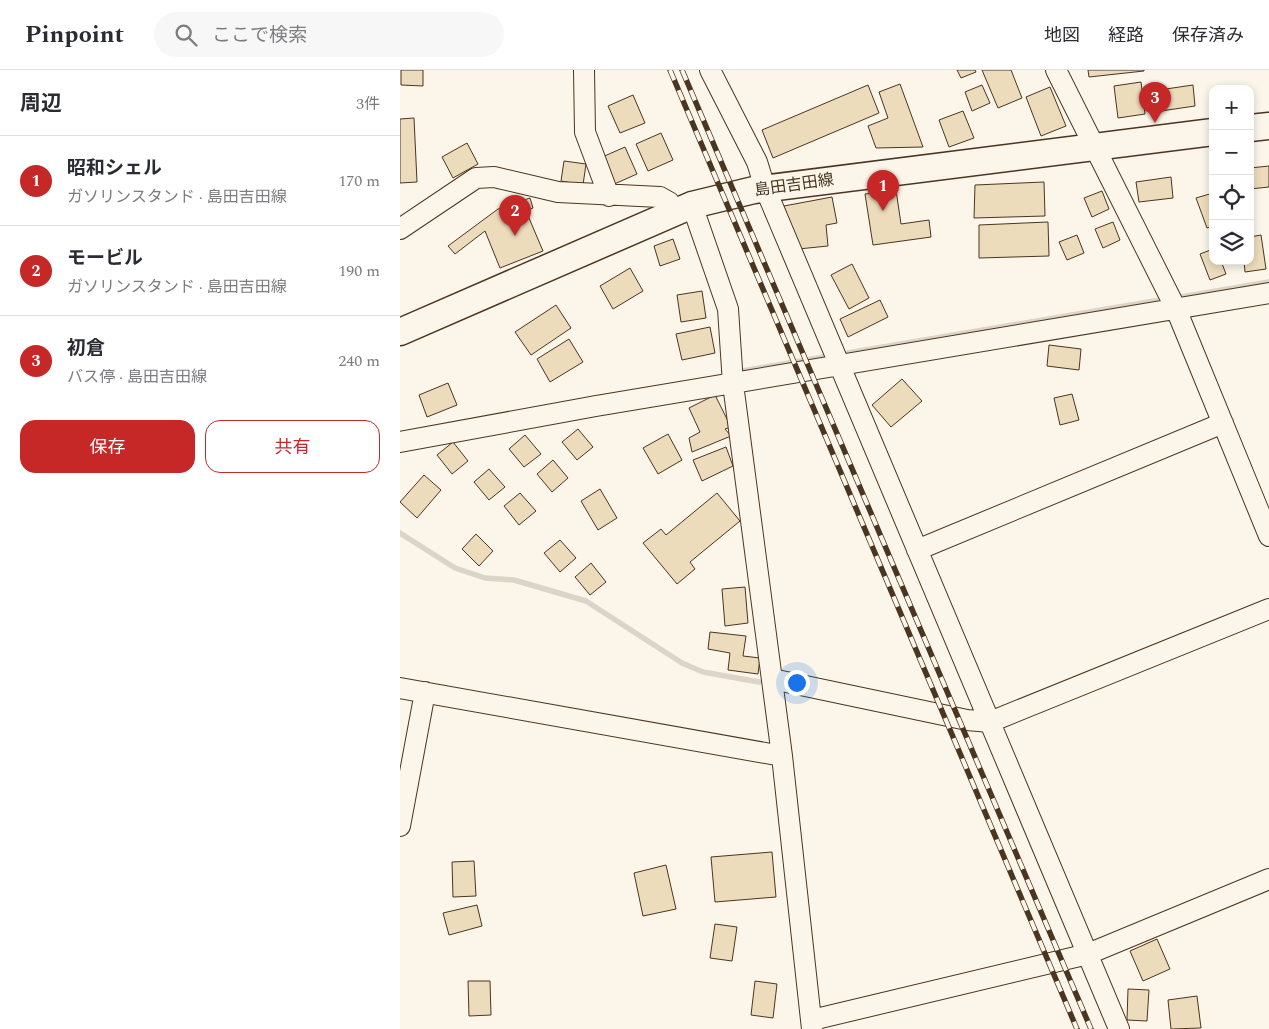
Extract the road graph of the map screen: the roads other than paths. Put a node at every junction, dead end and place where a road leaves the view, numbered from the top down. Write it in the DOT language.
graph roads {
  1 [pos="584,70"];
  2 [pos="710,70"];
  3 [pos="1056,70"];
  4 [pos="1269,126"];
  5 [pos="1254,128"];
  6 [pos="1209,132"];
  7 [pos="1096,146"];
  8 [pos="765,188"];
  9 [pos="609,196"];
  10 [pos="684,208"];
  11 [pos="400,229"];
  12 [pos="1269,293"];
  13 [pos="1176,309"];
  14 [pos="400,332"];
  15 [pos="840,366"];
  16 [pos="733,384"];
  17 [pos="1223,423"];
  18 [pos="400,442"];
  19 [pos="1269,536"];
  20 [pos="917,550"];
  21 [pos="1269,609"];
  22 [pos="772,679"];
  23 [pos="400,688"];
  24 [pos="425,692"];
  25 [pos="990,722"];
  26 [pos="782,756"];
  27 [pos="400,826"];
  28 [pos="1269,879"];
  29 [pos="1088,954"];
  30 [pos="812,1024"];
  31 [pos="1119,1029"];
  1 -- 9 [label="street"];
  2 -- 8 [label="street"];
  3 -- 7 [label="street"];
  4 -- 5 [label="main road"];
  6 -- 7 [label="main road, 島田吉田線"];
  7 -- 8 [label="main road, 島田吉田線"];
  7 -- 13 [label="street"];
  8 -- 10 [label="main road, 島田吉田線"];
  8 -- 15 [label="street"];
  9 -- 10 [label="street"];
  9 -- 11 [label="street"];
  10 -- 14 [label="main road, 島田吉田線"];
  10 -- 16 [label="street"];
  12 -- 13 [label="street"];
  13 -- 15 [label="street"];
  13 -- 17 [label="street"];
  15 -- 16 [label="street"];
  15 -- 20 [label="street"];
  16 -- 18 [label="street"];
  16 -- 22 [label="street"];
  17 -- 19 [label="street"];
  17 -- 20 [label="street"];
  20 -- 25 [label="street"];
  21 -- 25 [label="street"];
  22 -- 25 [label="street"];
  22 -- 26 [label="street"];
  23 -- 24 [label="street"];
  24 -- 26 [label="street"];
  24 -- 27 [label="street"];
  25 -- 29 [label="street"];
  26 -- 30 [label="street"];
  28 -- 29 [label="street"];
  29 -- 30 [label="street"];
  29 -- 31 [label="street"];
}
